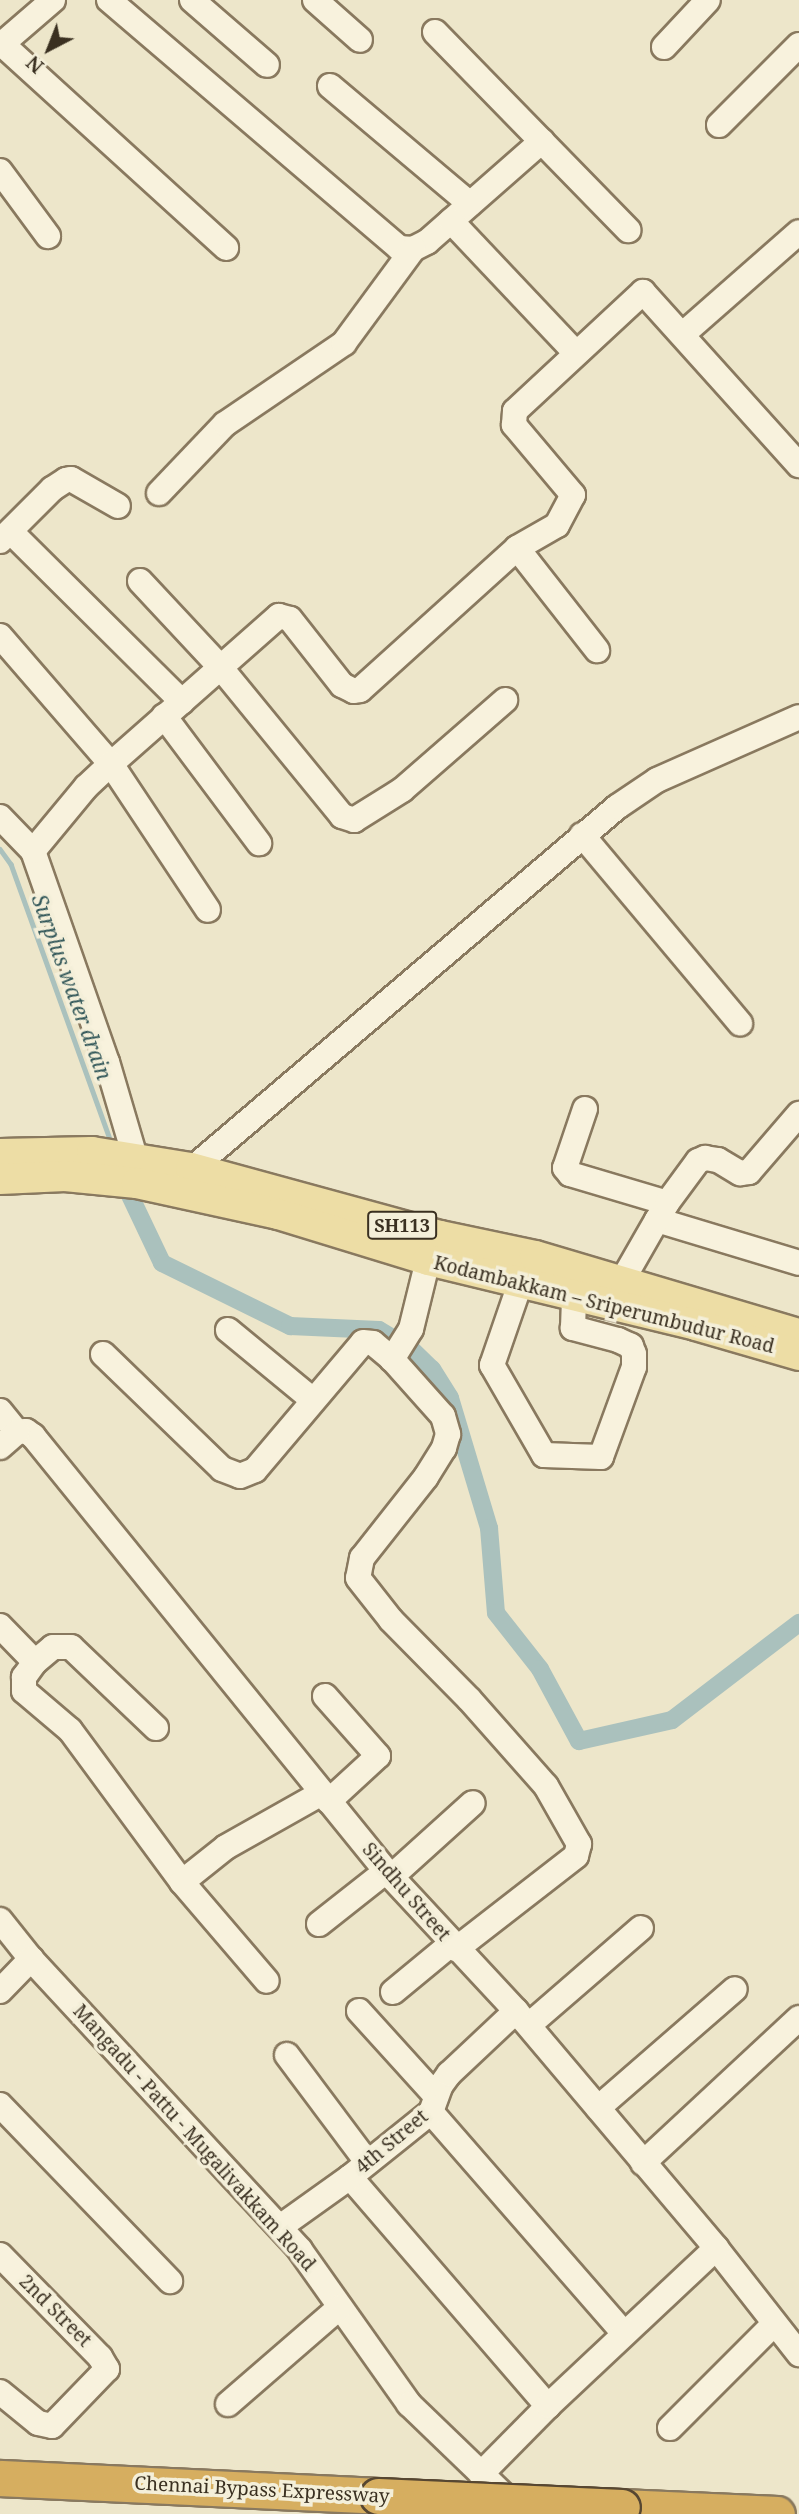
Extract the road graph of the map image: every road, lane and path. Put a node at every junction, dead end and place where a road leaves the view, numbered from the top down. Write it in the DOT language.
graph roads {
  1 [pos="53,0"];
  2 [pos="109,0"];
  3 [pos="192,0"];
  4 [pos="315,0"];
  5 [pos="708,0"];
  6 [pos="435,32"];
  7 [pos="360,40"];
  8 [pos="1,45"];
  9 [pos="799,45"];
  10 [pos="664,47"];
  11 [pos="267,65"];
  12 [pos="330,86"];
  13 [pos="719,125"];
  14 [pos="542,141"];
  15 [pos="0,171"];
  16 [pos="470,204"];
  17 [pos="451,221"];
  18 [pos="628,230"];
  19 [pos="799,232"];
  20 [pos="48,236"];
  21 [pos="226,248"];
  22 [pos="413,249"];
  23 [pos="683,334"];
  24 [pos="576,353"];
  25 [pos="799,465"];
  26 [pos="159,493"];
  27 [pos="118,506"];
  28 [pos="6,537"];
  29 [pos="517,548"];
  30 [pos="140,581"];
  31 [pos="0,636"];
  32 [pos="597,650"];
  33 [pos="221,668"];
  34 [pos="505,700"];
  35 [pos="173,709"];
  36 [pos="799,717"];
  37 [pos="111,764"];
  38 [pos="0,817"];
  39 [pos="582,835"];
  40 [pos="259,843"];
  41 [pos="33,851"];
  42 [pos="208,910"];
  43 [pos="740,1023"];
  44 [pos="585,1109"];
  45 [pos="799,1114"];
  46 [pos="0,1154"];
  47 [pos="193,1168"];
  48 [pos="136,1170"];
  49 [pos="0,1179"];
  50 [pos="662,1211"];
  51 [pos="434,1248"];
  52 [pos="799,1263"];
  53 [pos="521,1281"];
  54 [pos="614,1294"];
  55 [pos="574,1296"];
  56 [pos="228,1330"];
  57 [pos="799,1334"];
  58 [pos="103,1354"];
  59 [pos="394,1355"];
  60 [pos="799,1355"];
  61 [pos="313,1400"];
  62 [pos="0,1411"];
  63 [pos="8,1440"];
  64 [pos="0,1626"];
  65 [pos="35,1662"];
  66 [pos="325,1696"];
  67 [pos="156,1728"];
  68 [pos="325,1797"];
  69 [pos="473,1803"];
  70 [pos="388,1874"];
  71 [pos="182,1882"];
  72 [pos="0,1920"];
  73 [pos="319,1924"];
  74 [pos="641,1928"];
  75 [pos="454,1947"];
  76 [pos="32,1959"];
  77 [pos="267,1981"];
  78 [pos="735,1989"];
  79 [pos="0,1991"];
  80 [pos="393,1992"];
  81 [pos="359,2011"];
  82 [pos="523,2018"];
  83 [pos="799,2018"];
  84 [pos="287,2055"];
  85 [pos="434,2104"];
  86 [pos="0,2105"];
  87 [pos="598,2108"];
  88 [pos="643,2162"];
  89 [pos="358,2169"];
  90 [pos="280,2227"];
  91 [pos="716,2248"];
  92 [pos="0,2255"];
  93 [pos="170,2281"];
  94 [pos="340,2307"];
  95 [pos="774,2323"];
  96 [pos="624,2333"];
  97 [pos="799,2354"];
  98 [pos="0,2392"];
  99 [pos="228,2404"];
  100 [pos="548,2406"];
  101 [pos="670,2428"];
  102 [pos="481,2474"];
  103 [pos="0,2478"];
  104 [pos="523,2514"];
  105 [pos="776,2514"];
  1 -- 8 [label="street"];
  2 -- 22 [label="street"];
  3 -- 11 [label="street"];
  4 -- 7 [label="street"];
  5 -- 10 [label="street"];
  6 -- 14 [label="street"];
  8 -- 21 [label="street"];
  9 -- 13 [label="street"];
  12 -- 16 [label="street"];
  14 -- 16 [label="street"];
  14 -- 18 [label="street"];
  15 -- 20 [label="street"];
  16 -- 17 [label="street"];
  17 -- 22 [label="street"];
  17 -- 24 [label="street"];
  19 -- 23 [label="street"];
  22 -- 26 [label="street"];
  23 -- 24 [label="street"];
  23 -- 25 [label="street"];
  24 -- 29 [label="street"];
  27 -- 28 [label="street"];
  28 -- 35 [label="street"];
  29 -- 32 [label="street"];
  29 -- 33 [label="street"];
  30 -- 33 [label="street"];
  31 -- 37 [label="street"];
  33 -- 34 [label="street"];
  33 -- 35 [label="street"];
  35 -- 37 [label="street"];
  35 -- 40 [label="street"];
  36 -- 39 [label="street"];
  37 -- 41 [label="street"];
  37 -- 42 [label="street"];
  38 -- 41 [label="street"];
  39 -- 43 [label="street"];
  39 -- 47 [label="street"];
  41 -- 48 [label="street"];
  44 -- 50 [label="street"];
  45 -- 50 [label="street"];
  46 -- 48 [label="main road, Kodambakkam – Sriperumbudur Road / SH113"];
  47 -- 48 [label="main road, Kodambakkam – Sriperumbudur Road / SH113"];
  47 -- 51 [label="main road, Kodambakkam – Sriperumbudur Road / SH113"];
  48 -- 49 [label="main road, Kodambakkam – Sriperumbudur Road / SH113"];
  48 -- 51 [label="main road, Kodambakkam – Sriperumbudur Road / SH113"];
  50 -- 52 [label="street"];
  50 -- 54 [label="street"];
  51 -- 53 [label="main road, Kodambakkam – Sriperumbudur Road / SH113"];
  51 -- 54 [label="main road, Kodambakkam – Sriperumbudur Road / SH113"];
  51 -- 59 [label="street"];
  53 -- 55 [label="main road, Kodambakkam – Sriperumbudur Road / SH113"];
  53 -- 55 [label="street"];
  54 -- 55 [label="main road, Kodambakkam – Sriperumbudur Road / SH113"];
  54 -- 57 [label="main road, Kodambakkam – Sriperumbudur Road / SH113"];
  54 -- 60 [label="main road, Kodambakkam – Sriperumbudur Road / SH113"];
  56 -- 61 [label="street"];
  58 -- 61 [label="street"];
  59 -- 61 [label="street"];
  59 -- 75 [label="street"];
  62 -- 63 [label="street"];
  63 -- 68 [label="street, Sindhu Street"];
  64 -- 65 [label="street"];
  65 -- 67 [label="street"];
  65 -- 71 [label="street"];
  66 -- 68 [label="street"];
  68 -- 70 [label="street, Sindhu Street"];
  68 -- 71 [label="street"];
  69 -- 70 [label="street"];
  70 -- 73 [label="street"];
  70 -- 75 [label="street, Sindhu Street"];
  71 -- 77 [label="street"];
  72 -- 76 [label="street, Mangadu - Pattu - Mugalivakkam Road"];
  74 -- 82 [label="street, 4th Street"];
  75 -- 80 [label="street"];
  75 -- 82 [label="street, Sindhu Street"];
  76 -- 79 [label="street"];
  76 -- 90 [label="street, Mangadu - Pattu - Mugalivakkam Road"];
  78 -- 87 [label="street"];
  81 -- 85 [label="street"];
  82 -- 85 [label="street, 4th Street"];
  82 -- 87 [label="street, Sindhu Street"];
  83 -- 88 [label="street"];
  84 -- 89 [label="street"];
  85 -- 89 [label="street, 4th Street"];
  85 -- 96 [label="street"];
  86 -- 93 [label="street"];
  87 -- 88 [label="street, Sindhu Street"];
  88 -- 91 [label="street, Sindhu Street"];
  89 -- 90 [label="street, 4th Street"];
  89 -- 100 [label="street"];
  90 -- 94 [label="street, Mangadu - Pattu - Mugalivakkam Road"];
  91 -- 95 [label="street, Sindhu Street"];
  91 -- 96 [label="street"];
  92 -- 98 [label="street, 2nd Street"];
  94 -- 99 [label="street"];
  94 -- 102 [label="street, Mangadu - Pattu - Mugalivakkam Road"];
  95 -- 97 [label="street, Sindhu Street"];
  95 -- 101 [label="street"];
  96 -- 100 [label="street"];
  100 -- 102 [label="street"];
  102 -- 104 [label="street, Mangadu - Pattu - Mugalivakkam Road"];
  103 -- 105 [label="highway, Chennai Bypass Expressway, bridge"];
}
